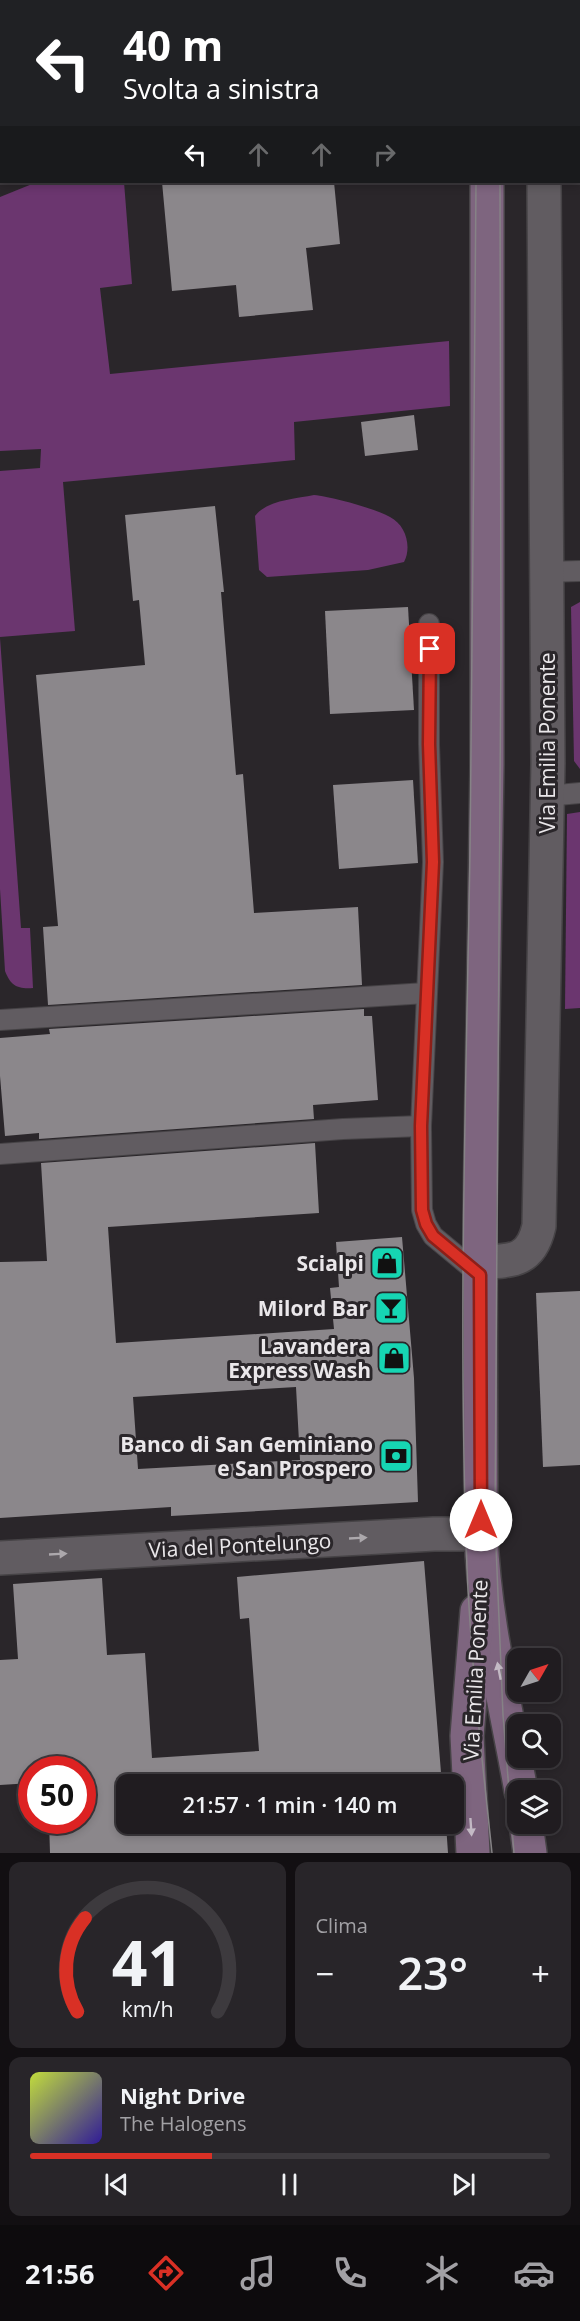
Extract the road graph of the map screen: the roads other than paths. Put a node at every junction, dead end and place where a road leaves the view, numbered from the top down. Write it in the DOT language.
graph roads {
  1 [pos="487,183"];
  2 [pos="544,183"];
  3 [pos="580,571"];
  4 [pos="545,572"];
  5 [pos="429,624"];
  6 [pos="580,793"];
  7 [pos="547,796"];
  8 [pos="426,993"];
  9 [pos="0,1020"];
  10 [pos="421,1126"];
  11 [pos="0,1154"];
  12 [pos="480,1269"];
  13 [pos="481,1546"];
  14 [pos="0,1558"];
  15 [pos="519,1780"];
  16 [pos="527,1834"];
  17 [pos="473,1853"];
  18 [pos="530,1853"];
  1 -- 12 [label="main road, Via Emilia Ponente"];
  2 -- 4 [label="street, Via Emilia Ponente"];
  3 -- 4 [label="lane"];
  4 -- 7 [label="street, Via Emilia Ponente"];
  5 -- 8 [label="lane"];
  6 -- 7 [label="lane"];
  7 -- 12 [label="street, Via Emilia Ponente"];
  8 -- 9 [label="lane"];
  8 -- 10 [label="lane"];
  10 -- 11 [label="lane"];
  10 -- 12 [label="lane"];
  12 -- 13 [label="main road, Via Emilia Ponente"];
  14 -- 13 [label="street, Via del Pontelungo, one-way"];
  15 -- 13 [label="main road, Via Emilia Ponente, one-way"];
  13 -- 17 [label="main road, Via Emilia Ponente, one-way"];
  16 -- 18 [label="main road"];
}
